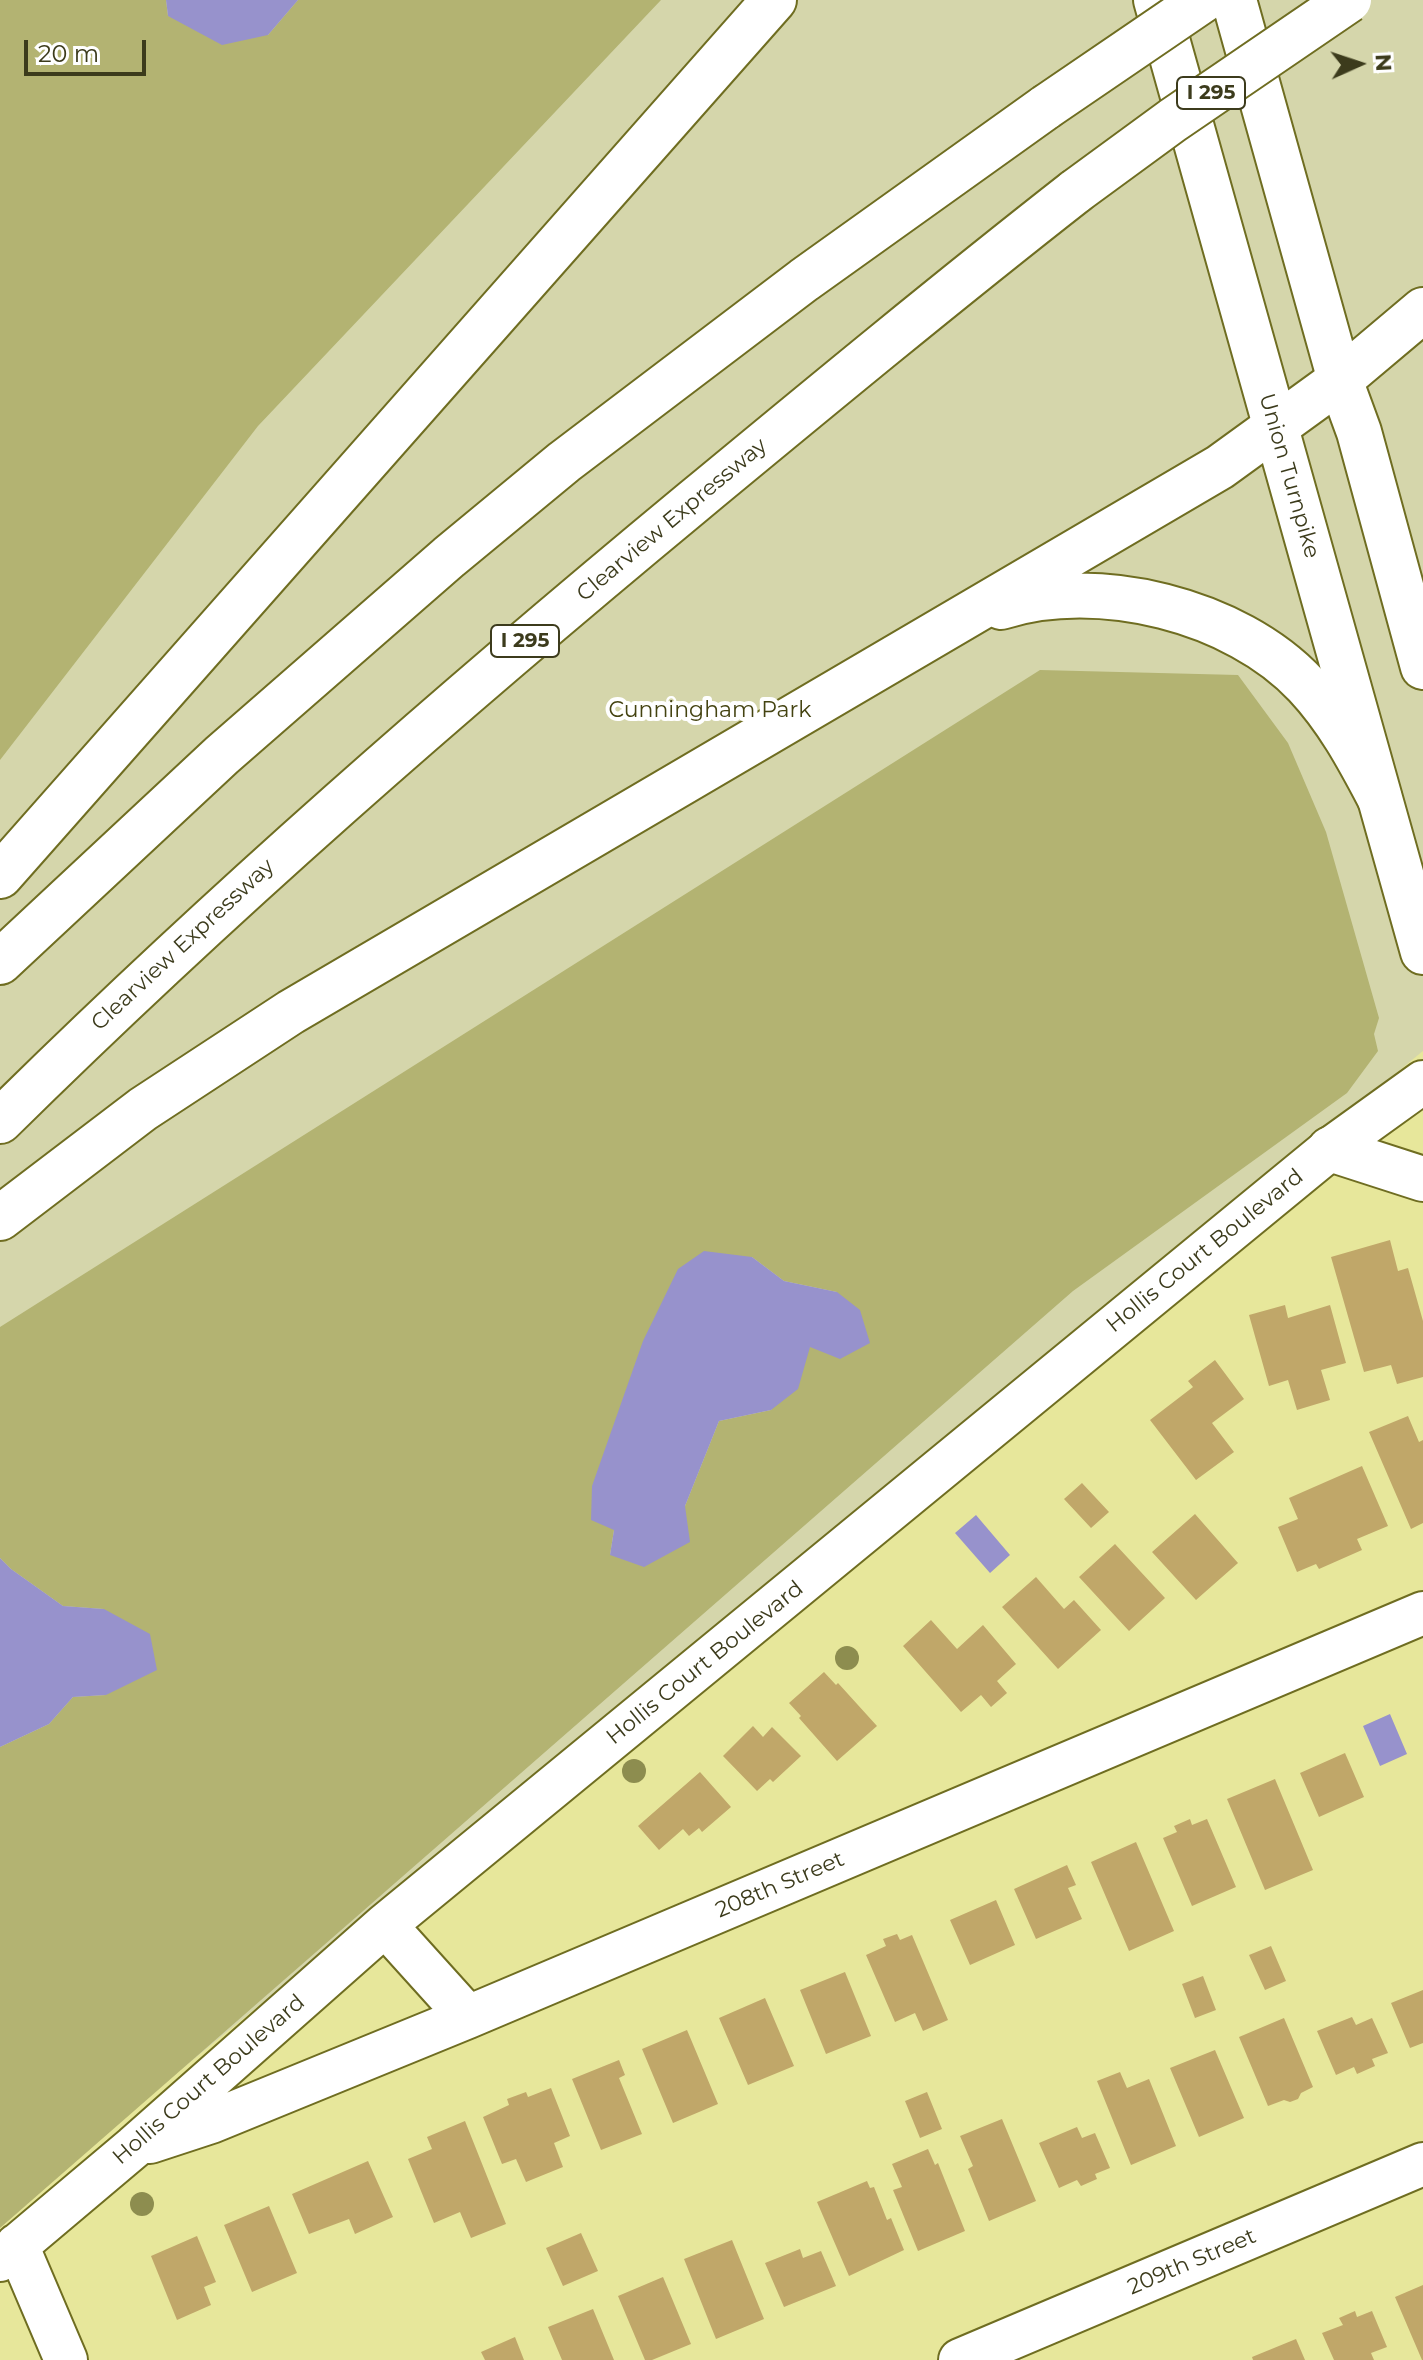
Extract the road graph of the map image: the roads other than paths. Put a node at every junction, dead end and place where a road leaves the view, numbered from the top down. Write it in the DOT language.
graph roads {
  1 [pos="774,0"];
  2 [pos="1156,0"];
  3 [pos="1203,0"];
  4 [pos="1234,0"];
  5 [pos="1349,0"];
  6 [pos="1423,310"];
  7 [pos="1340,380"];
  8 [pos="1275,427"];
  9 [pos="929,637"];
  10 [pos="1423,667"];
  11 [pos="1379,797"];
  12 [pos="0,876"];
  13 [pos="1423,952"];
  14 [pos="0,962"];
  15 [pos="1423,1082"];
  16 [pos="0,1121"];
  17 [pos="1330,1149"];
  18 [pos="1423,1179"];
  19 [pos="0,1218"];
  20 [pos="1423,1613"];
  21 [pos="385,1925"];
  22 [pos="468,2017"];
  23 [pos="134,2147"];
  24 [pos="1423,2164"];
  25 [pos="8,2252"];
  26 [pos="66,2360"];
  27 [pos="960,2360"];
  1 -- 12 [label="main road"];
  2 -- 8 [label="main road, Union Turnpike"];
  3 -- 14 [label="main road, bridge"];
  4 -- 7 [label="main road"];
  5 -- 16 [label="main road, Clearview Expressway / I 295, bridge"];
  6 -- 7 [label="main road"];
  7 -- 8 [label="main road"];
  7 -- 10 [label="main road"];
  8 -- 9 [label="main road"];
  8 -- 11 [label="main road, Union Turnpike"];
  9 -- 11 [label="main road"];
  9 -- 19 [label="main road"];
  11 -- 13 [label="main road, Union Turnpike"];
  15 -- 17 [label="street, Hollis Court Boulevard"];
  17 -- 18 [label="main road"];
  17 -- 21 [label="street, Hollis Court Boulevard"];
  20 -- 22 [label="street, 208th Street"];
  21 -- 22 [label="street"];
  21 -- 23 [label="street, Hollis Court Boulevard"];
  22 -- 23 [label="street, 208th Street"];
  23 -- 25 [label="street, Hollis Court Boulevard"];
  24 -- 27 [label="street, 209th Street"];
  25 -- 26 [label="street"];
}
